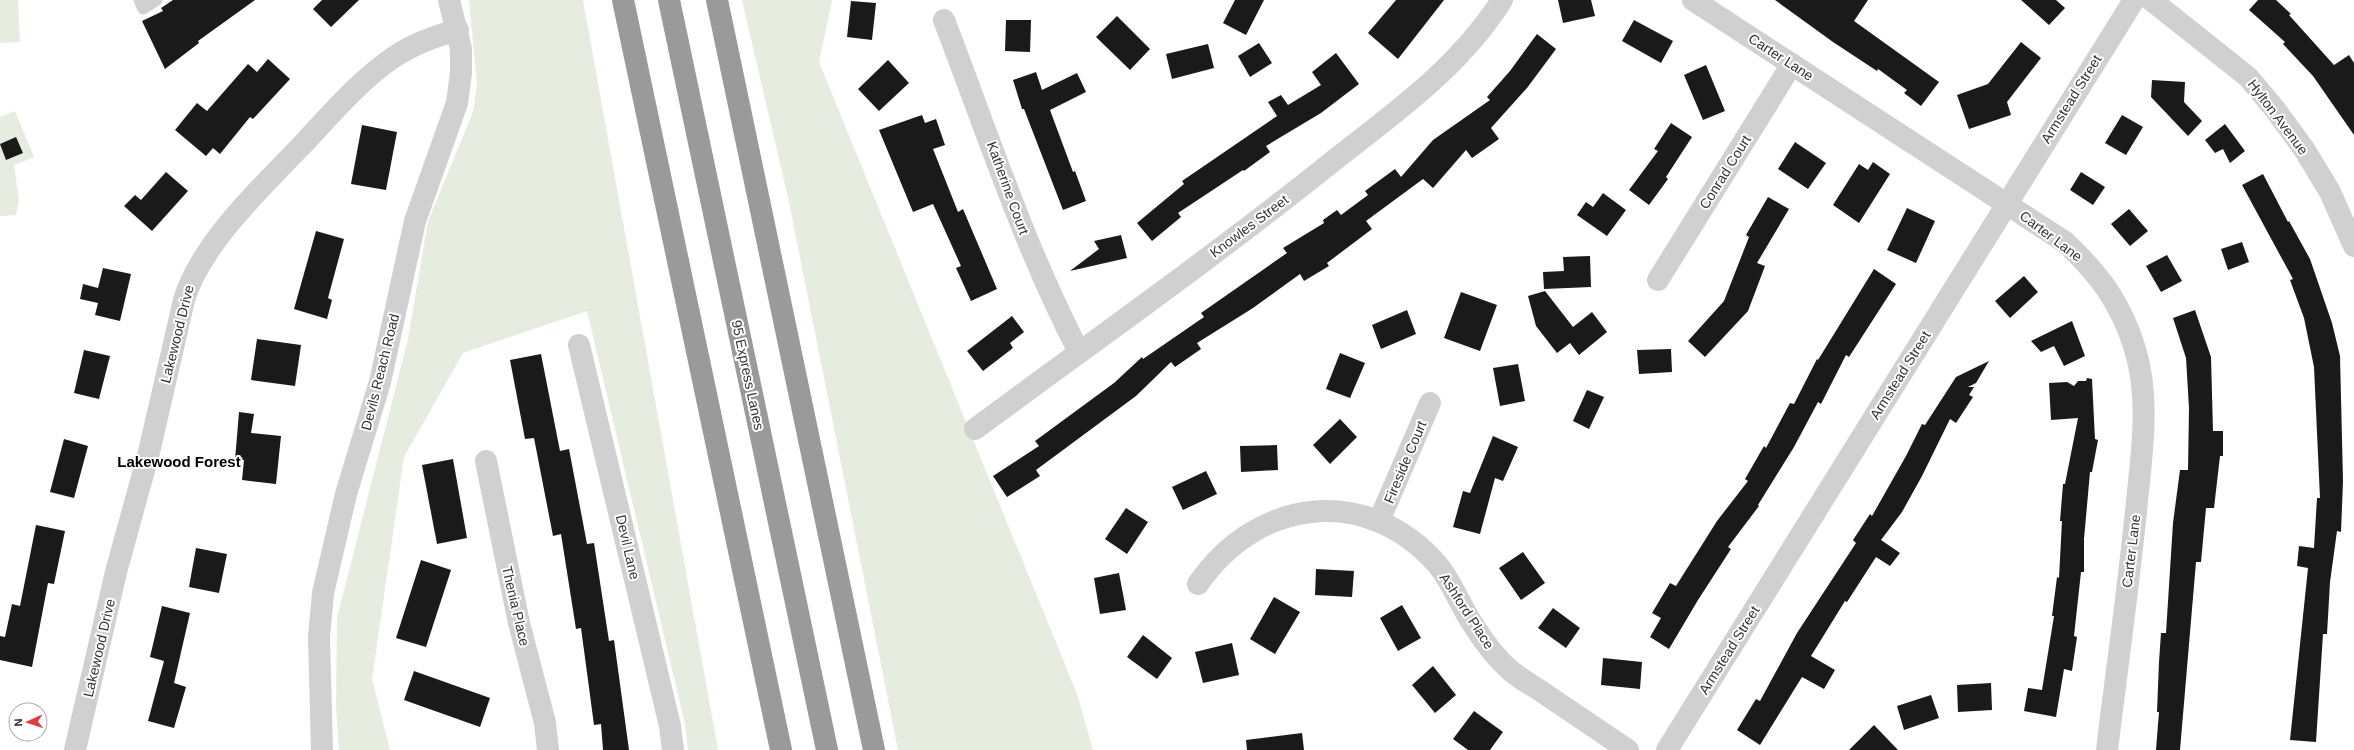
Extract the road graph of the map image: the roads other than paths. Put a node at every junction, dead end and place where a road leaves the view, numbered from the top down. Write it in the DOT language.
graph roads {
  1 [pos="139,0"];
  2 [pos="157,0"];
  3 [pos="449,0"];
  4 [pos="623,0"];
  5 [pos="669,0"];
  6 [pos="717,0"];
  7 [pos="1502,0"];
  8 [pos="1693,0"];
  9 [pos="2134,0"];
  10 [pos="2151,0"];
  11 [pos="944,20"];
  12 [pos="458,30"];
  13 [pos="1792,64"];
  14 [pos="2006,203"];
  15 [pos="2354,246"];
  16 [pos="1658,280"];
  17 [pos="579,345"];
  18 [pos="1079,352"];
  19 [pos="1430,403"];
  20 [pos="975,430"];
  21 [pos="486,461"];
  22 [pos="1379,521"];
  23 [pos="1198,584"];
  24 [pos="75,750"];
  25 [pos="322,750"];
  26 [pos="548,750"];
  27 [pos="673,750"];
  28 [pos="781,750"];
  29 [pos="827,750"];
  30 [pos="874,750"];
  31 [pos="1628,750"];
  32 [pos="1667,750"];
  33 [pos="2107,750"];
  1 -- 2 [label="lane"];
  3 -- 12 [label="street, Devils Reach Road"];
  4 -- 28 [label="highway"];
  5 -- 29 [label="highway, 95 Express Lanes"];
  6 -- 30 [label="highway"];
  7 -- 18 [label="street, Knowles Street"];
  8 -- 13 [label="street, Carter Lane"];
  9 -- 14 [label="street, Armstead Street"];
  10 -- 15 [label="street, Hylton Avenue"];
  11 -- 18 [label="street, Katherine Court"];
  12 -- 24 [label="street, Lakewood Drive"];
  12 -- 25 [label="street, Devils Reach Road"];
  13 -- 14 [label="street, Carter Lane"];
  13 -- 16 [label="street, Conrad Court"];
  14 -- 32 [label="street, Armstead Street"];
  14 -- 33 [label="street, Carter Lane"];
  17 -- 27 [label="street, Devil Lane"];
  18 -- 20 [label="street, Knowles Street"];
  19 -- 22 [label="street, Fireside Court"];
  21 -- 26 [label="street, Thenia Place"];
  22 -- 23 [label="street, Ashford Place"];
  22 -- 31 [label="street, Ashford Place"];
}
